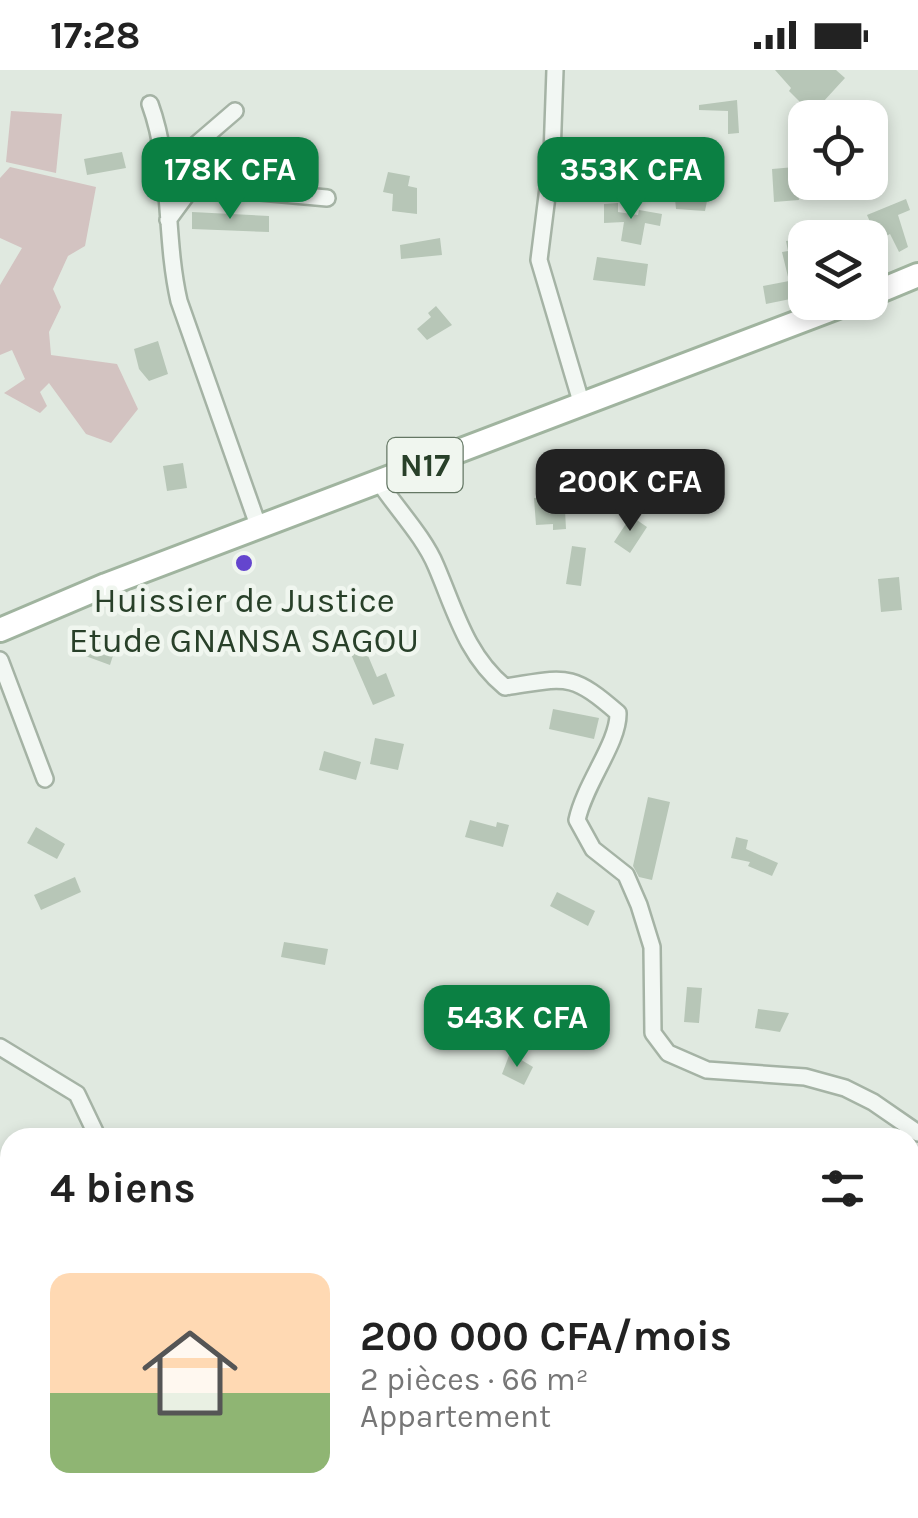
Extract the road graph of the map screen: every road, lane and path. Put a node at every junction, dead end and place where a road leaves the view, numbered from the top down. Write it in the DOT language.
graph roads {
  1 [pos="554,70"];
  2 [pos="150,104"];
  3 [pos="235,111"];
  4 [pos="193,186"];
  5 [pos="327,198"];
  6 [pos="168,220"];
  7 [pos="918,274"];
  8 [pos="888,286"];
  9 [pos="804,320"];
  10 [pos="582,405"];
  11 [pos="379,482"];
  12 [pos="259,528"];
  13 [pos="0,630"];
  14 [pos="0,660"];
  15 [pos="45,779"];
  16 [pos="0,1047"];
  17 [pos="93,1128"];
  18 [pos="911,1128"];
  1 -- 10 [label="street"];
  2 -- 6 [label="street"];
  3 -- 4 [label="street"];
  4 -- 5 [label="street"];
  4 -- 6 [label="street"];
  6 -- 12 [label="street"];
  7 -- 8 [label="main road"];
  9 -- 10 [label="main road, N17"];
  10 -- 11 [label="main road, N17"];
  11 -- 12 [label="main road, N17"];
  11 -- 18 [label="street"];
  12 -- 13 [label="main road, N17"];
  14 -- 15 [label="street"];
  16 -- 17 [label="street"];
}
